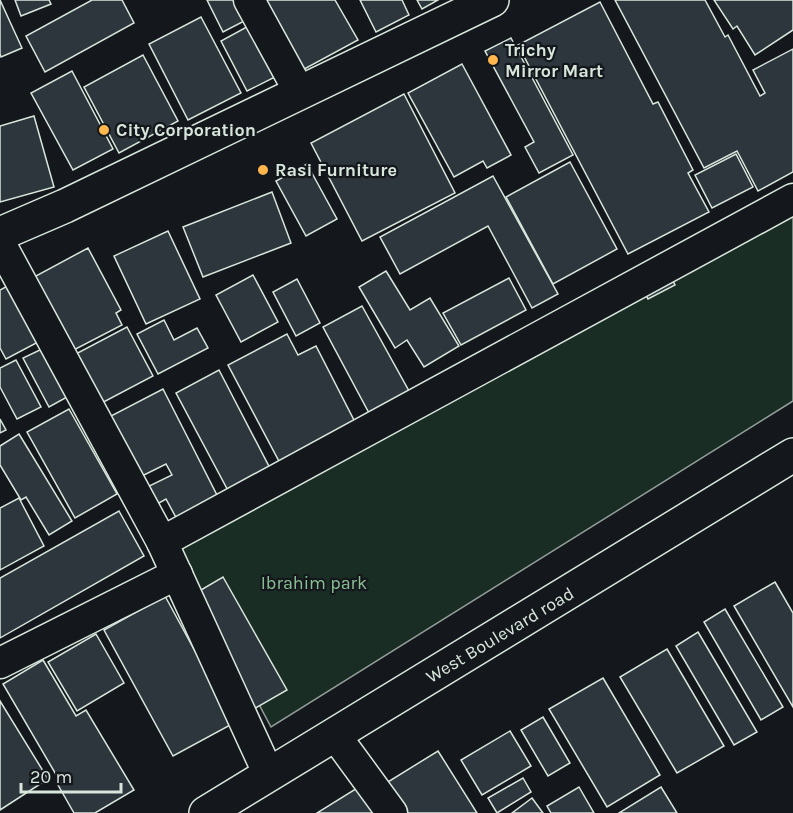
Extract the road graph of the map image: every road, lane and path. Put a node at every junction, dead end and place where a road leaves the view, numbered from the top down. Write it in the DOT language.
graph roads {
  1 [pos="249,0"];
  2 [pos="492,0"];
  3 [pos="300,93"];
  4 [pos="793,199"];
  5 [pos="0,234"];
  6 [pos="0,243"];
  7 [pos="793,455"];
  8 [pos="162,542"];
  9 [pos="177,574"];
  10 [pos="0,663"];
  11 [pos="335,735"];
  12 [pos="269,775"];
  13 [pos="206,813"];
  14 [pos="392,813"];
  1 -- 3 [label="street"];
  2 -- 3 [label="main road"];
  3 -- 5 [label="main road"];
  4 -- 8 [label="street"];
  6 -- 8 [label="street"];
  7 -- 11 [label="main road, West Boulevard road"];
  8 -- 9 [label="street"];
  9 -- 10 [label="street"];
  9 -- 12 [label="street"];
  11 -- 12 [label="main road, West Boulevard road"];
  11 -- 14 [label="street"];
  12 -- 13 [label="main road, West Boulevard road"];
}
